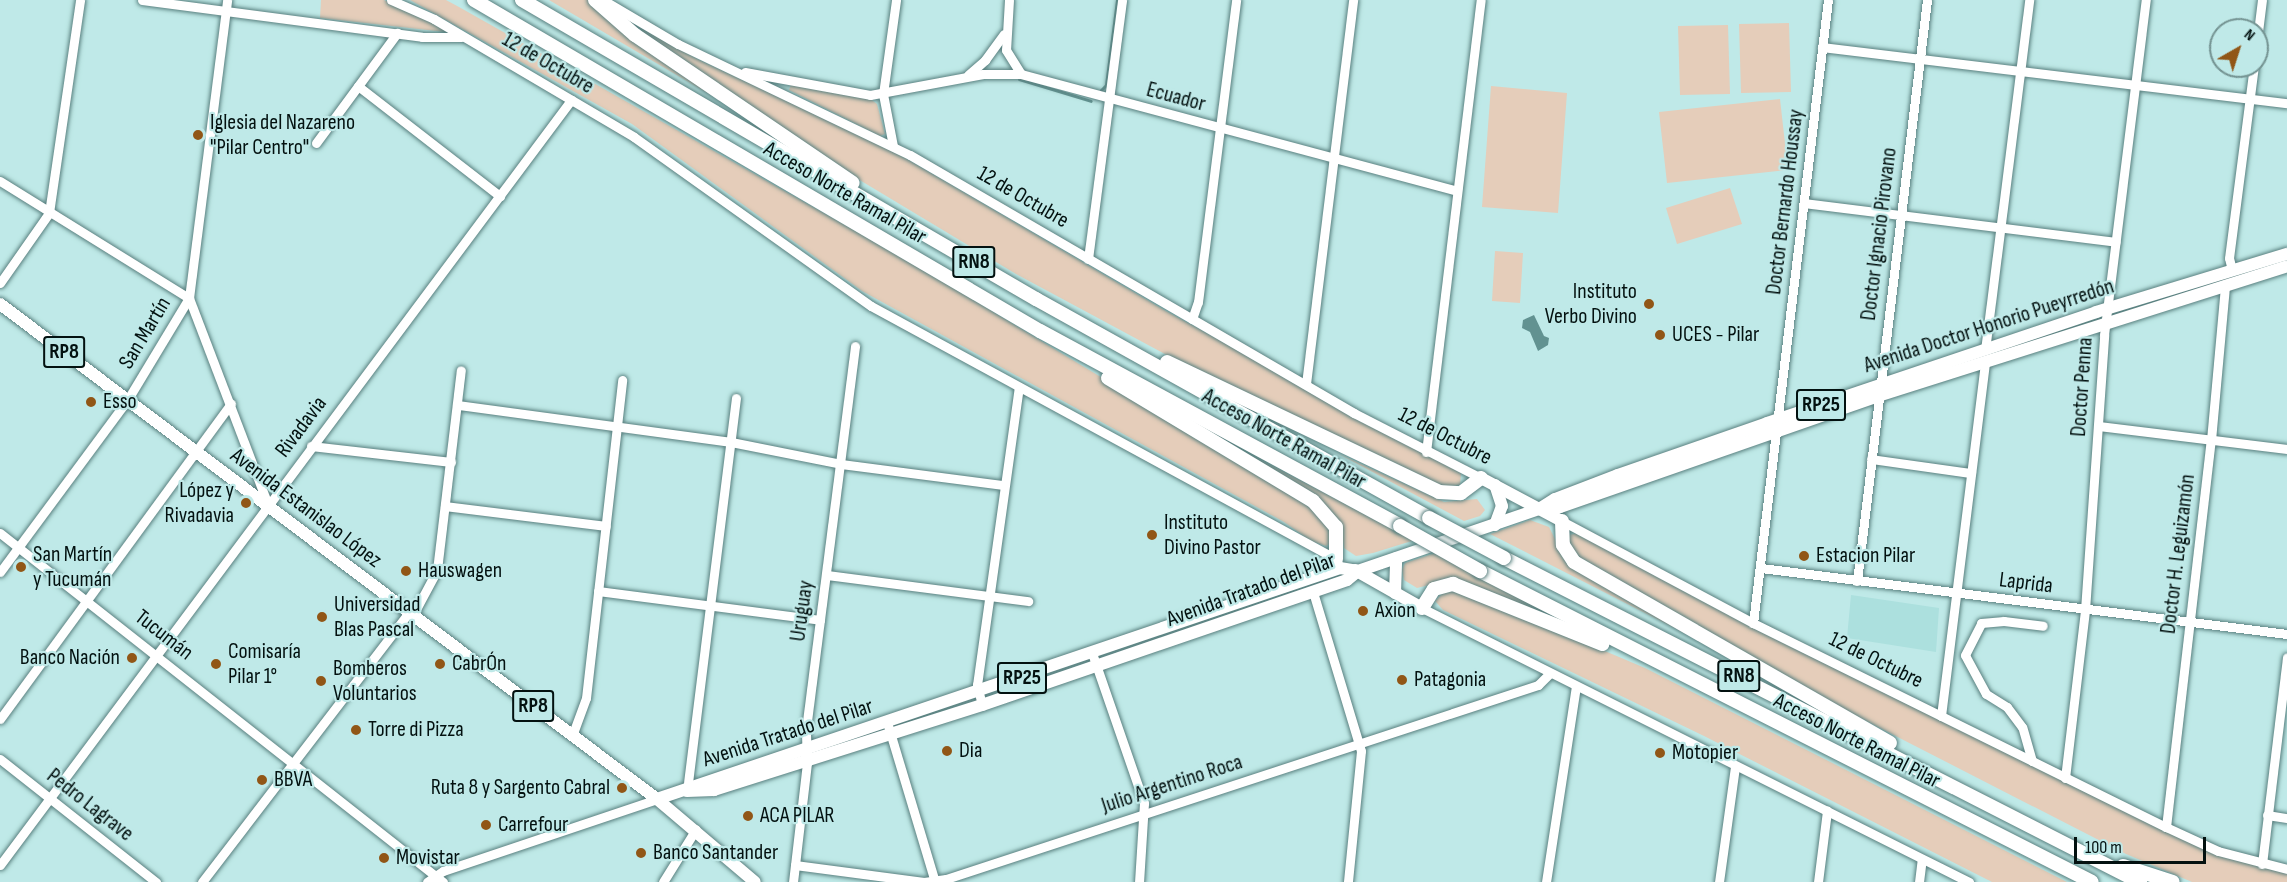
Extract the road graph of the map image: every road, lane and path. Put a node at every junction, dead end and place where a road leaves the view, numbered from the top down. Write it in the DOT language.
graph roads {
  1 [pos="80,0"];
  2 [pos="142,0"];
  3 [pos="391,0"];
  4 [pos="461,0"];
  5 [pos="474,0"];
  6 [pos="522,0"];
  7 [pos="595,0"];
  8 [pos="603,0"];
  9 [pos="896,0"];
  10 [pos="1009,0"];
  11 [pos="1122,0"];
  12 [pos="1236,0"];
  13 [pos="1353,0"];
  14 [pos="1481,0"];
  15 [pos="1828,0"];
  16 [pos="1928,0"];
  17 [pos="2029,0"];
  18 [pos="2146,0"];
  19 [pos="2262,0"];
  20 [pos="227,5"];
  21 [pos="2260,18"];
  22 [pos="1006,29"];
  23 [pos="397,33"];
  24 [pos="533,34"];
  25 [pos="461,37"];
  26 [pos="1822,47"];
  27 [pos="990,54"];
  28 [pos="1009,58"];
  29 [pos="1920,59"];
  30 [pos="734,70"];
  31 [pos="2020,70"];
  32 [pos="999,73"];
  33 [pos="1021,74"];
  34 [pos="966,77"];
  35 [pos="2253,78"];
  36 [pos="790,79"];
  37 [pos="2135,84"];
  38 [pos="358,86"];
  39 [pos="783,94"];
  40 [pos="883,94"];
  41 [pos="2250,99"];
  42 [pos="571,100"];
  43 [pos="1111,100"];
  44 [pos="2287,103"];
  45 [pos="1220,128"];
  46 [pos="316,143"];
  47 [pos="893,146"];
  48 [pos="1332,160"];
  49 [pos="0,181"];
  50 [pos="1457,191"];
  51 [pos="500,196"];
  52 [pos="1803,202"];
  53 [pos="49,213"];
  54 [pos="1900,215"];
  55 [pos="898,217"];
  56 [pos="2001,227"];
  57 [pos="2116,242"];
  58 [pos="2287,254"];
  59 [pos="1088,259"];
  60 [pos="2287,266"];
  61 [pos="2232,270"];
  62 [pos="0,283"];
  63 [pos="2225,285"];
  64 [pos="189,298"];
  65 [pos="1036,299"];
  66 [pos="0,304"];
  67 [pos="2107,309"];
  68 [pos="1192,319"];
  69 [pos="2106,323"];
  70 [pos="1040,331"];
  71 [pos="855,346"];
  72 [pos="1985,356"];
  73 [pos="461,370"];
  74 [pos="622,380"];
  75 [pos="1305,384"];
  76 [pos="1019,387"];
  77 [pos="1879,390"];
  78 [pos="736,398"];
  79 [pos="128,399"];
  80 [pos="231,403"];
  81 [pos="458,405"];
  82 [pos="1780,419"];
  83 [pos="617,426"];
  84 [pos="2099,426"];
  85 [pos="1779,432"];
  86 [pos="2211,440"];
  87 [pos="731,442"];
  88 [pos="310,446"];
  89 [pos="2287,449"];
  90 [pos="196,451"];
  91 [pos="1426,452"];
  92 [pos="1871,459"];
  93 [pos="451,462"];
  94 [pos="841,464"];
  95 [pos="1971,473"];
  96 [pos="1481,478"];
  97 [pos="1495,484"];
  98 [pos="1002,485"];
  99 [pos="268,505"];
  100 [pos="446,506"];
  101 [pos="1539,509"];
  102 [pos="1562,520"];
  103 [pos="1495,525"];
  104 [pos="606,526"];
  105 [pos="0,533"];
  106 [pos="18,547"];
  107 [pos="1396,558"];
  108 [pos="1336,559"];
  109 [pos="1761,568"];
  110 [pos="1358,571"];
  111 [pos="0,572"];
  112 [pos="827,575"];
  113 [pos="1857,580"];
  114 [pos="598,591"];
  115 [pos="1313,592"];
  116 [pos="1395,593"];
  117 [pos="1955,594"];
  118 [pos="988,596"];
  119 [pos="87,600"];
  120 [pos="1028,601"];
  121 [pos="712,606"];
  122 [pos="1422,608"];
  123 [pos="2085,610"];
  124 [pos="411,614"];
  125 [pos="820,620"];
  126 [pos="2189,622"];
  127 [pos="1753,623"];
  128 [pos="2043,626"];
  129 [pos="2287,634"];
  130 [pos="1092,653"];
  131 [pos="157,655"];
  132 [pos="2287,658"];
  133 [pos="1097,667"];
  134 [pos="1550,673"];
  135 [pos="1576,686"];
  136 [pos="978,693"];
  137 [pos="1722,697"];
  138 [pos="982,705"];
  139 [pos="1941,716"];
  140 [pos="0,719"];
  141 [pos="889,728"];
  142 [pos="572,736"];
  143 [pos="1360,744"];
  144 [pos="806,756"];
  145 [pos="0,759"];
  146 [pos="2032,761"];
  147 [pos="294,763"];
  148 [pos="1735,766"];
  149 [pos="2066,778"];
  150 [pos="687,791"];
  151 [pos="1973,795"];
  152 [pos="657,799"];
  153 [pos="50,800"];
  154 [pos="1827,811"];
  155 [pos="1145,812"];
  156 [pos="2266,815"];
  157 [pos="2287,818"];
  158 [pos="2166,827"];
  159 [pos="696,829"];
  160 [pos="2077,851"];
  161 [pos="1922,859"];
  162 [pos="2262,864"];
  163 [pos="0,865"];
  164 [pos="795,865"];
  165 [pos="2287,869"];
  166 [pos="2070,871"];
  167 [pos="430,879"];
  168 [pos="156,882"];
  169 [pos="202,882"];
  170 [pos="443,882"];
  171 [pos="663,882"];
  172 [pos="755,882"];
  173 [pos="793,882"];
  174 [pos="935,882"];
  175 [pos="1139,882"];
  176 [pos="1348,882"];
  177 [pos="1546,882"];
  178 [pos="1719,882"];
  179 [pos="1818,882"];
  180 [pos="1919,882"];
  181 [pos="1969,882"];
  182 [pos="2086,882"];
  183 [pos="2092,882"];
  184 [pos="2140,882"];
  185 [pos="2173,882"];
  1 -- 53 [label="street"];
  2 -- 20 [label="street"];
  3 -- 25 [label="street, 12 de Octubre"];
  4 -- 24 [label="highway"];
  5 -- 24 [label="highway, Acceso Norte Ramal Pilar / RN8"];
  6 -- 55 [label="highway, Acceso Norte Ramal Pilar / RN8"];
  7 -- 55 [label="highway"];
  8 -- 30 [label="street, 12 de Octubre"];
  9 -- 40 [label="street"];
  10 -- 22 [label="street"];
  11 -- 43 [label="street"];
  12 -- 45 [label="street"];
  13 -- 48 [label="street"];
  14 -- 50 [label="street"];
  15 -- 26 [label="street, Doctor Bernardo Houssay"];
  16 -- 29 [label="street, Doctor Ignacio Pirovano"];
  17 -- 31 [label="street"];
  18 -- 37 [label="street, Doctor Penna"];
  19 -- 21 [label="street"];
  20 -- 23 [label="street"];
  20 -- 64 [label="street, San Martín"];
  22 -- 27 [label="street"];
  22 -- 28 [label="street"];
  23 -- 25 [label="street"];
  23 -- 38 [label="street"];
  24 -- 70 [label="highway, Acceso Norte Ramal Pilar / RN8"];
  25 -- 42 [label="street, 12 de Octubre"];
  26 -- 29 [label="street"];
  26 -- 52 [label="street, Doctor Bernardo Houssay"];
  27 -- 28 [label="street"];
  27 -- 32 [label="street"];
  27 -- 34 [label="street"];
  28 -- 32 [label="street"];
  28 -- 33 [label="street"];
  29 -- 31 [label="street"];
  29 -- 54 [label="street, Doctor Ignacio Pirovano"];
  30 -- 36 [label="street, Ecuador"];
  30 -- 39 [label="street, 12 de Octubre"];
  31 -- 37 [label="street"];
  31 -- 56 [label="street"];
  32 -- 33 [label="street, Ecuador"];
  32 -- 34 [label="street, Ecuador"];
  33 -- 43 [label="street, Ecuador"];
  34 -- 40 [label="street, Ecuador"];
  35 -- 41 [label="street"];
  36 -- 39 [label="street"];
  36 -- 40 [label="street, Ecuador"];
  37 -- 41 [label="street"];
  37 -- 57 [label="street, Doctor Penna"];
  38 -- 46 [label="street"];
  38 -- 51 [label="street"];
  39 -- 47 [label="street, 12 de Octubre"];
  40 -- 47 [label="street"];
  41 -- 44 [label="street"];
  41 -- 61 [label="street"];
  42 -- 51 [label="street, Rivadavia"];
  42 -- 76 [label="street, 12 de Octubre"];
  43 -- 45 [label="street, Ecuador"];
  43 -- 59 [label="street"];
  45 -- 48 [label="street, Ecuador"];
  45 -- 68 [label="street"];
  47 -- 59 [label="street, 12 de Octubre"];
  48 -- 50 [label="street, Ecuador"];
  48 -- 75 [label="street"];
  49 -- 53 [label="street"];
  50 -- 91 [label="street"];
  51 -- 88 [label="street, Rivadavia"];
  52 -- 54 [label="street"];
  52 -- 82 [label="street, Doctor Bernardo Houssay"];
  53 -- 62 [label="street"];
  53 -- 64 [label="street"];
  54 -- 56 [label="street"];
  54 -- 77 [label="street, Doctor Ignacio Pirovano"];
  55 -- 65 [label="highway, Acceso Norte Ramal Pilar / RN8"];
  56 -- 57 [label="street"];
  56 -- 72 [label="street"];
  57 -- 67 [label="street, Doctor Penna"];
  58 -- 61 [label="main road, Avenida Doctor Honorio Pueyrredón / RP25"];
  59 -- 68 [label="street, 12 de Octubre"];
  60 -- 63 [label="main road, Avenida Doctor Honorio Pueyrredón / RP25"];
  61 -- 67 [label="main road, Avenida Doctor Honorio Pueyrredón / RP25"];
  63 -- 69 [label="main road, Avenida Doctor Honorio Pueyrredón / RP25"];
  63 -- 86 [label="street, Doctor H. Leguizamón"];
  64 -- 79 [label="street, San Martín"];
  64 -- 80 [label="street"];
  65 -- 96 [label="highway"];
  65 -- 151 [label="highway, Acceso Norte Ramal Pilar / RN8, bridge"];
  66 -- 79 [label="main road, Avenida Estanislao López / RP8"];
  67 -- 69 [label="street, Doctor Penna"];
  67 -- 72 [label="main road, Avenida Doctor Honorio Pueyrredón / RP25"];
  68 -- 75 [label="street, 12 de Octubre"];
  69 -- 72 [label="main road, Avenida Doctor Honorio Pueyrredón / RP25"];
  69 -- 84 [label="street, Doctor Penna"];
  70 -- 108 [label="highway"];
  70 -- 137 [label="highway, Acceso Norte Ramal Pilar / RN8, bridge"];
  71 -- 94 [label="street, Uruguay"];
  72 -- 77 [label="main road, Avenida Doctor Honorio Pueyrredón / RP25"];
  72 -- 95 [label="street"];
  73 -- 81 [label="street"];
  74 -- 83 [label="street"];
  75 -- 91 [label="street, 12 de Octubre"];
  76 -- 98 [label="street"];
  76 -- 108 [label="street, 12 de Octubre"];
  77 -- 82 [label="main road, Avenida Doctor Honorio Pueyrredón / RP25"];
  77 -- 85 [label="main road, Avenida Doctor Honorio Pueyrredón / RP25"];
  77 -- 92 [label="street, Doctor Ignacio Pirovano"];
  78 -- 87 [label="street"];
  79 -- 90 [label="main road, Avenida Estanislao López / RP8"];
  79 -- 106 [label="street, San Martín"];
  80 -- 90 [label="street"];
  80 -- 99 [label="street"];
  81 -- 83 [label="street"];
  81 -- 93 [label="street"];
  82 -- 85 [label="street, Doctor Bernardo Houssay"];
  82 -- 101 [label="main road, Avenida Doctor Honorio Pueyrredón / RP25"];
  83 -- 87 [label="street"];
  83 -- 104 [label="street"];
  84 -- 86 [label="street"];
  84 -- 123 [label="street, Doctor Penna"];
  85 -- 101 [label="main road, Avenida Doctor Honorio Pueyrredón / RP25"];
  85 -- 109 [label="street, Doctor Bernardo Houssay"];
  86 -- 89 [label="street"];
  86 -- 126 [label="street, Doctor H. Leguizamón"];
  87 -- 94 [label="street"];
  87 -- 121 [label="street"];
  88 -- 93 [label="street"];
  88 -- 99 [label="street, Rivadavia"];
  90 -- 99 [label="main road, Avenida Estanislao López / RP8"];
  90 -- 119 [label="street"];
  91 -- 96 [label="street, 12 de Octubre"];
  92 -- 95 [label="street"];
  92 -- 113 [label="street, Doctor Ignacio Pirovano"];
  93 -- 100 [label="street"];
  94 -- 98 [label="street"];
  94 -- 112 [label="street, Uruguay"];
  95 -- 117 [label="street"];
  96 -- 97 [label="main road, 12 de Octubre"];
  97 -- 101 [label="main road, 12 de Octubre"];
  97 -- 103 [label="main road"];
  98 -- 118 [label="street"];
  99 -- 124 [label="main road, Avenida Estanislao López / RP8"];
  99 -- 131 [label="street, Rivadavia"];
  100 -- 104 [label="street"];
  100 -- 124 [label="street"];
  101 -- 102 [label="main road, 12 de Octubre"];
  101 -- 103 [label="main road, Avenida Doctor Honorio Pueyrredón / RP25"];
  102 -- 127 [label="street, 12 de Octubre"];
  102 -- 151 [label="highway"];
  103 -- 107 [label="main road, Avenida Doctor Honorio Pueyrredón / RP25"];
  104 -- 114 [label="street"];
  105 -- 106 [label="street, Tucumán"];
  106 -- 111 [label="street, San Martín"];
  106 -- 119 [label="street, Tucumán"];
  107 -- 110 [label="main road, Avenida Doctor Honorio Pueyrredón / RP25"];
  107 -- 116 [label="main road"];
  108 -- 110 [label="main road, 12 de Octubre"];
  109 -- 113 [label="street, Laprida"];
  109 -- 127 [label="street, Doctor Bernardo Houssay"];
  110 -- 115 [label="main road, Avenida Tratado del Pilar / RP25"];
  110 -- 116 [label="main road, 12 de Octubre"];
  110 -- 130 [label="main road, Avenida Tratado del Pilar / RP25"];
  112 -- 118 [label="street"];
  112 -- 125 [label="street, Uruguay"];
  113 -- 117 [label="street, Laprida"];
  114 -- 121 [label="street"];
  114 -- 142 [label="street"];
  115 -- 133 [label="main road, Avenida Tratado del Pilar / RP25"];
  115 -- 143 [label="street"];
  116 -- 122 [label="main road, 12 de Octubre"];
  117 -- 123 [label="street, Laprida"];
  117 -- 139 [label="street"];
  118 -- 120 [label="street"];
  118 -- 136 [label="street"];
  119 -- 131 [label="street, Tucumán"];
  119 -- 140 [label="street"];
  121 -- 125 [label="street"];
  121 -- 150 [label="street"];
  122 -- 134 [label="street, 12 de Octubre"];
  122 -- 137 [label="highway"];
  123 -- 126 [label="street, Laprida"];
  123 -- 149 [label="street, Doctor Penna"];
  124 -- 142 [label="main road, Avenida Estanislao López / RP8"];
  124 -- 147 [label="street"];
  125 -- 144 [label="street, Uruguay"];
  126 -- 129 [label="street, Laprida"];
  126 -- 158 [label="street, Doctor H. Leguizamón"];
  127 -- 139 [label="street, 12 de Octubre"];
  128 -- 146 [label="street"];
  130 -- 133 [label="street"];
  130 -- 136 [label="main road, Avenida Tratado del Pilar / RP25"];
  131 -- 147 [label="street, Tucumán"];
  131 -- 153 [label="street, Rivadavia"];
  132 -- 156 [label="street"];
  133 -- 138 [label="main road, Avenida Tratado del Pilar / RP25"];
  133 -- 155 [label="street"];
  134 -- 135 [label="street, 12 de Octubre"];
  134 -- 143 [label="street, Julio Argentino Roca"];
  135 -- 148 [label="street, 12 de Octubre"];
  135 -- 177 [label="street"];
  136 -- 138 [label="street"];
  136 -- 141 [label="main road, Avenida Tratado del Pilar / RP25"];
  137 -- 166 [label="highway, Acceso Norte Ramal Pilar / RN8"];
  138 -- 141 [label="main road, Avenida Tratado del Pilar / RP25"];
  139 -- 146 [label="street, 12 de Octubre"];
  141 -- 144 [label="main road, Avenida Tratado del Pilar / RP25"];
  141 -- 174 [label="street"];
  142 -- 152 [label="main road, Avenida Estanislao López / RP8"];
  143 -- 155 [label="street, Julio Argentino Roca"];
  143 -- 176 [label="street"];
  144 -- 150 [label="main road, Avenida Tratado del Pilar / RP25"];
  144 -- 164 [label="street, Uruguay"];
  145 -- 153 [label="street, Pedro Lagrave"];
  146 -- 149 [label="street, 12 de Octubre"];
  147 -- 167 [label="street, Tucumán"];
  147 -- 169 [label="street"];
  148 -- 154 [label="street, 12 de Octubre"];
  148 -- 178 [label="street"];
  149 -- 158 [label="street, 12 de Octubre"];
  150 -- 152 [label="main road, Avenida Tratado del Pilar / RP25"];
  151 -- 160 [label="highway, Acceso Norte Ramal Pilar / RN8"];
  152 -- 159 [label="main road, Avenida Estanislao López / RP8"];
  152 -- 167 [label="street, RP25"];
  153 -- 163 [label="street, Rivadavia"];
  153 -- 168 [label="street, Pedro Lagrave"];
  154 -- 161 [label="street, 12 de Octubre"];
  154 -- 179 [label="street"];
  155 -- 174 [label="street, Julio Argentino Roca"];
  155 -- 175 [label="street"];
  156 -- 157 [label="street"];
  156 -- 162 [label="street"];
  158 -- 162 [label="street, 12 de Octubre"];
  159 -- 171 [label="street"];
  159 -- 172 [label="main road, Avenida Estanislao López / RP8"];
  160 -- 184 [label="highway, Acceso Norte Ramal Pilar / RN8"];
  160 -- 185 [label="highway"];
  161 -- 180 [label="street"];
  161 -- 181 [label="street, 12 de Octubre"];
  162 -- 165 [label="street, 12 de Octubre"];
  164 -- 173 [label="street, Uruguay"];
  164 -- 174 [label="street, Julio Argentino Roca"];
  166 -- 182 [label="highway"];
  166 -- 183 [label="highway, Acceso Norte Ramal Pilar / RN8"];
  167 -- 170 [label="street, Tucumán"];
}
